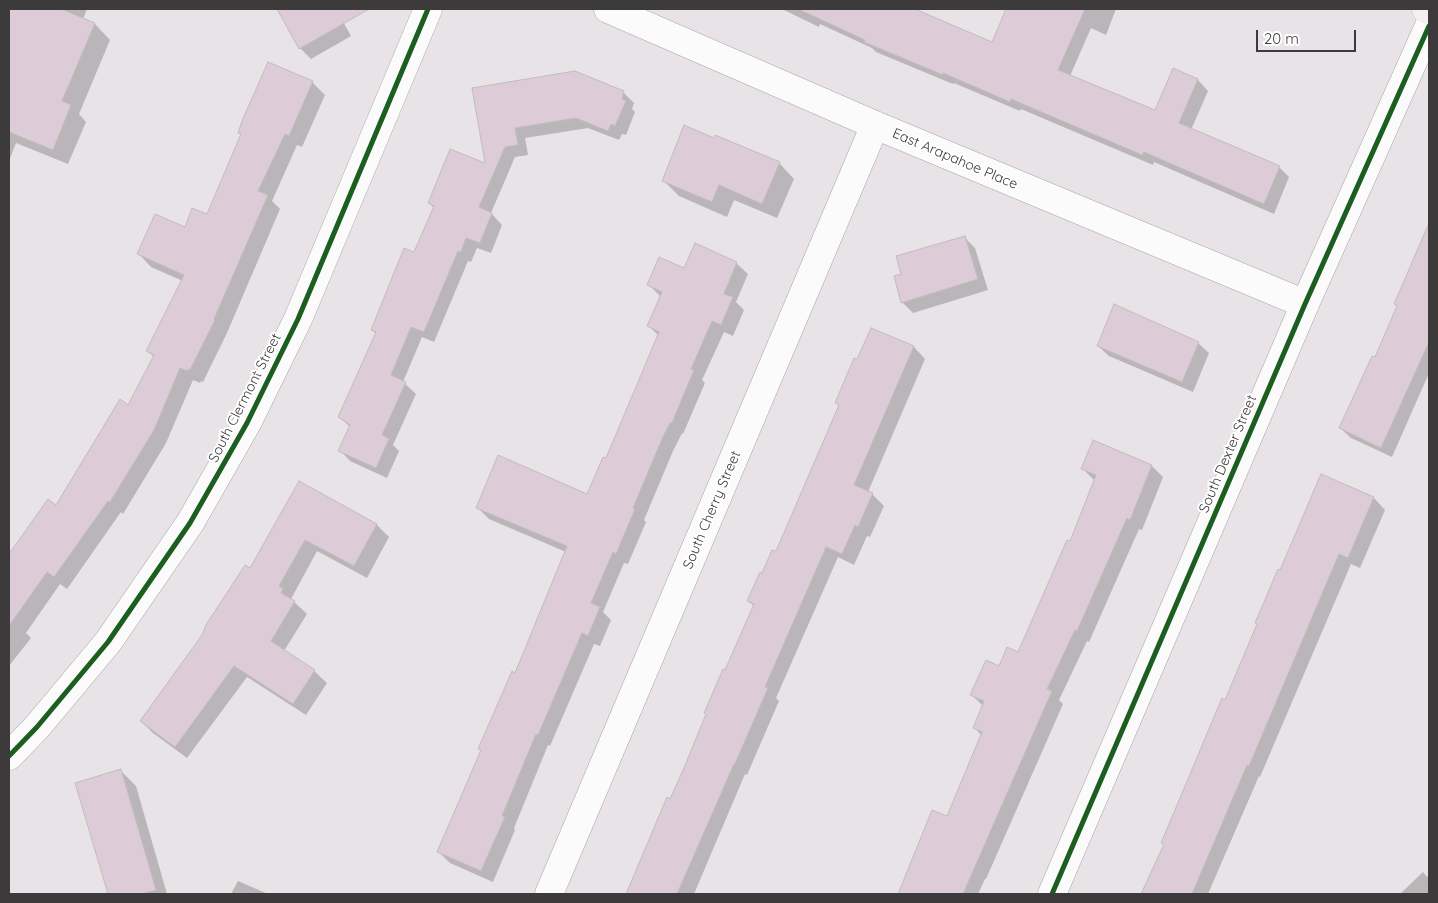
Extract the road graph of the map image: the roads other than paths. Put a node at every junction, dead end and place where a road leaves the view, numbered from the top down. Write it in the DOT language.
graph roads {
  1 [pos="428,9"];
  2 [pos="608,9"];
  3 [pos="1426,9"];
  4 [pos="1429,10"];
  5 [pos="1429,26"];
  6 [pos="875,125"];
  7 [pos="1304,304"];
  8 [pos="9,756"];
  9 [pos="549,894"];
  10 [pos="1052,894"];
  1 -- 8 [label="street, South Clermont Street"];
  2 -- 6 [label="street, East Arapahoe Place"];
  3 -- 4 [label="main road"];
  5 -- 7 [label="street, South Dexter Street"];
  6 -- 7 [label="street, East Arapahoe Place"];
  6 -- 9 [label="street, South Cherry Street"];
  7 -- 10 [label="street, South Dexter Street"];
}
